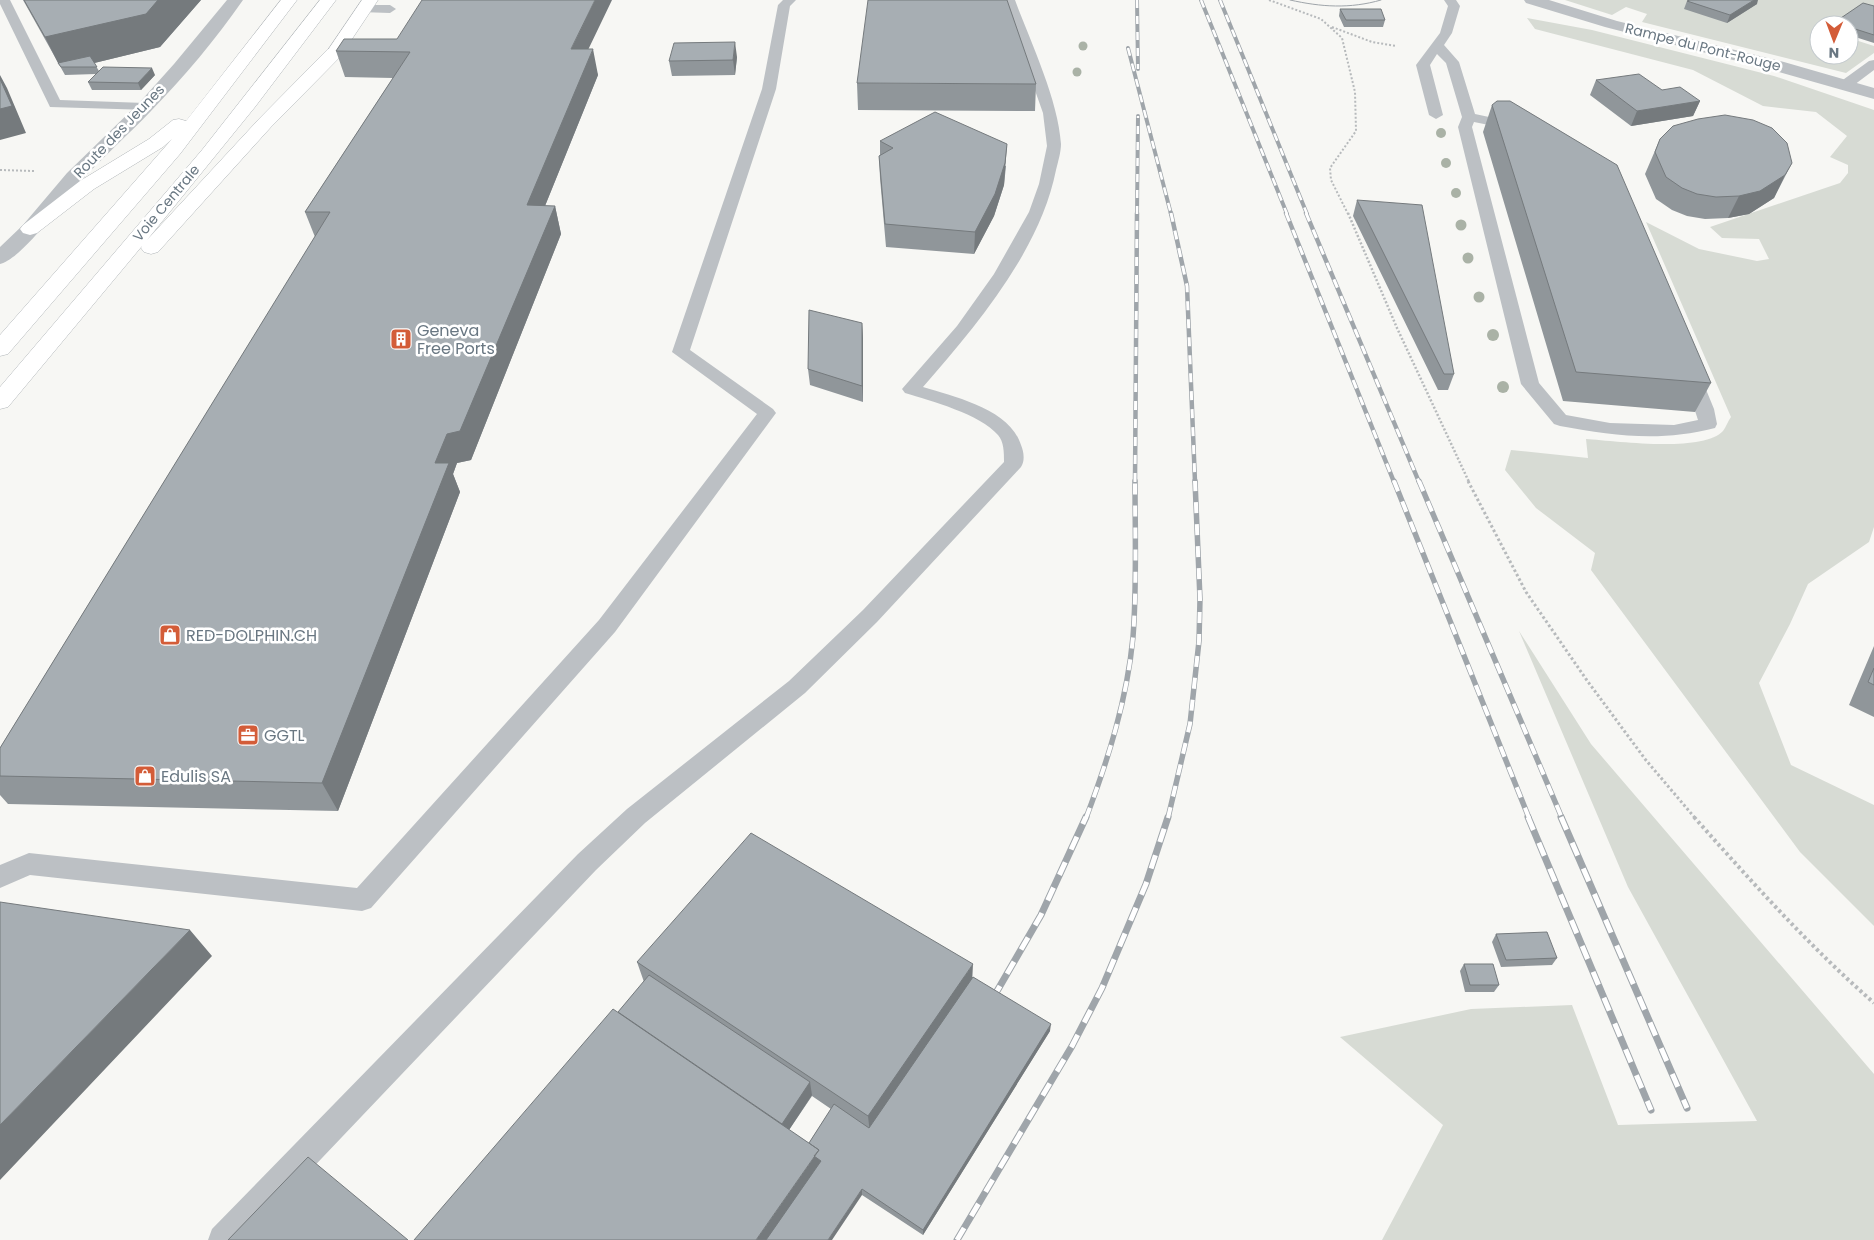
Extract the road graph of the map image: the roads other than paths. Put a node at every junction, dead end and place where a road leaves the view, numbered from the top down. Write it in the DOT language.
graph roads {
  1 [pos="4,0"];
  2 [pos="235,0"];
  3 [pos="289,0"];
  4 [pos="328,0"];
  5 [pos="790,0"];
  6 [pos="1009,0"];
  7 [pos="1450,0"];
  8 [pos="1532,0"];
  9 [pos="367,5"];
  10 [pos="390,9"];
  11 [pos="1438,47"];
  12 [pos="253,48"];
  13 [pos="1874,64"];
  14 [pos="1846,85"];
  15 [pos="1874,94"];
  16 [pos="145,107"];
  17 [pos="1436,115"];
  18 [pos="1469,117"];
  19 [pos="1523,138"];
  20 [pos="30,229"];
  21 [pos="0,258"];
  22 [pos="0,349"];
  23 [pos="1685,356"];
  24 [pos="0,402"];
  25 [pos="0,411"];
  26 [pos="0,878"];
  27 [pos="223,1240"];
  1 -- 16 [label="lane"];
  2 -- 16 [label="street, Route des Jeunes"];
  3 -- 12 [label="main road, Voie Centrale"];
  4 -- 24 [label="main road, Voie Centrale"];
  5 -- 26 [label="lane"];
  6 -- 27 [label="lane"];
  7 -- 11 [label="lane"];
  8 -- 14 [label="street, Rampe du Pont-Rouge"];
  9 -- 10 [label="lane"];
  9 -- 25 [label="main road"];
  11 -- 17 [label="lane"];
  11 -- 18 [label="lane"];
  12 -- 20 [label="main road"];
  12 -- 22 [label="main road, Voie Centrale"];
  13 -- 14 [label="lane"];
  14 -- 15 [label="street, Rampe du Pont-Rouge"];
  16 -- 20 [label="street, Route des Jeunes"];
  18 -- 19 [label="lane"];
  18 -- 23 [label="lane"];
  20 -- 21 [label="street, Route des Jeunes"];
}
